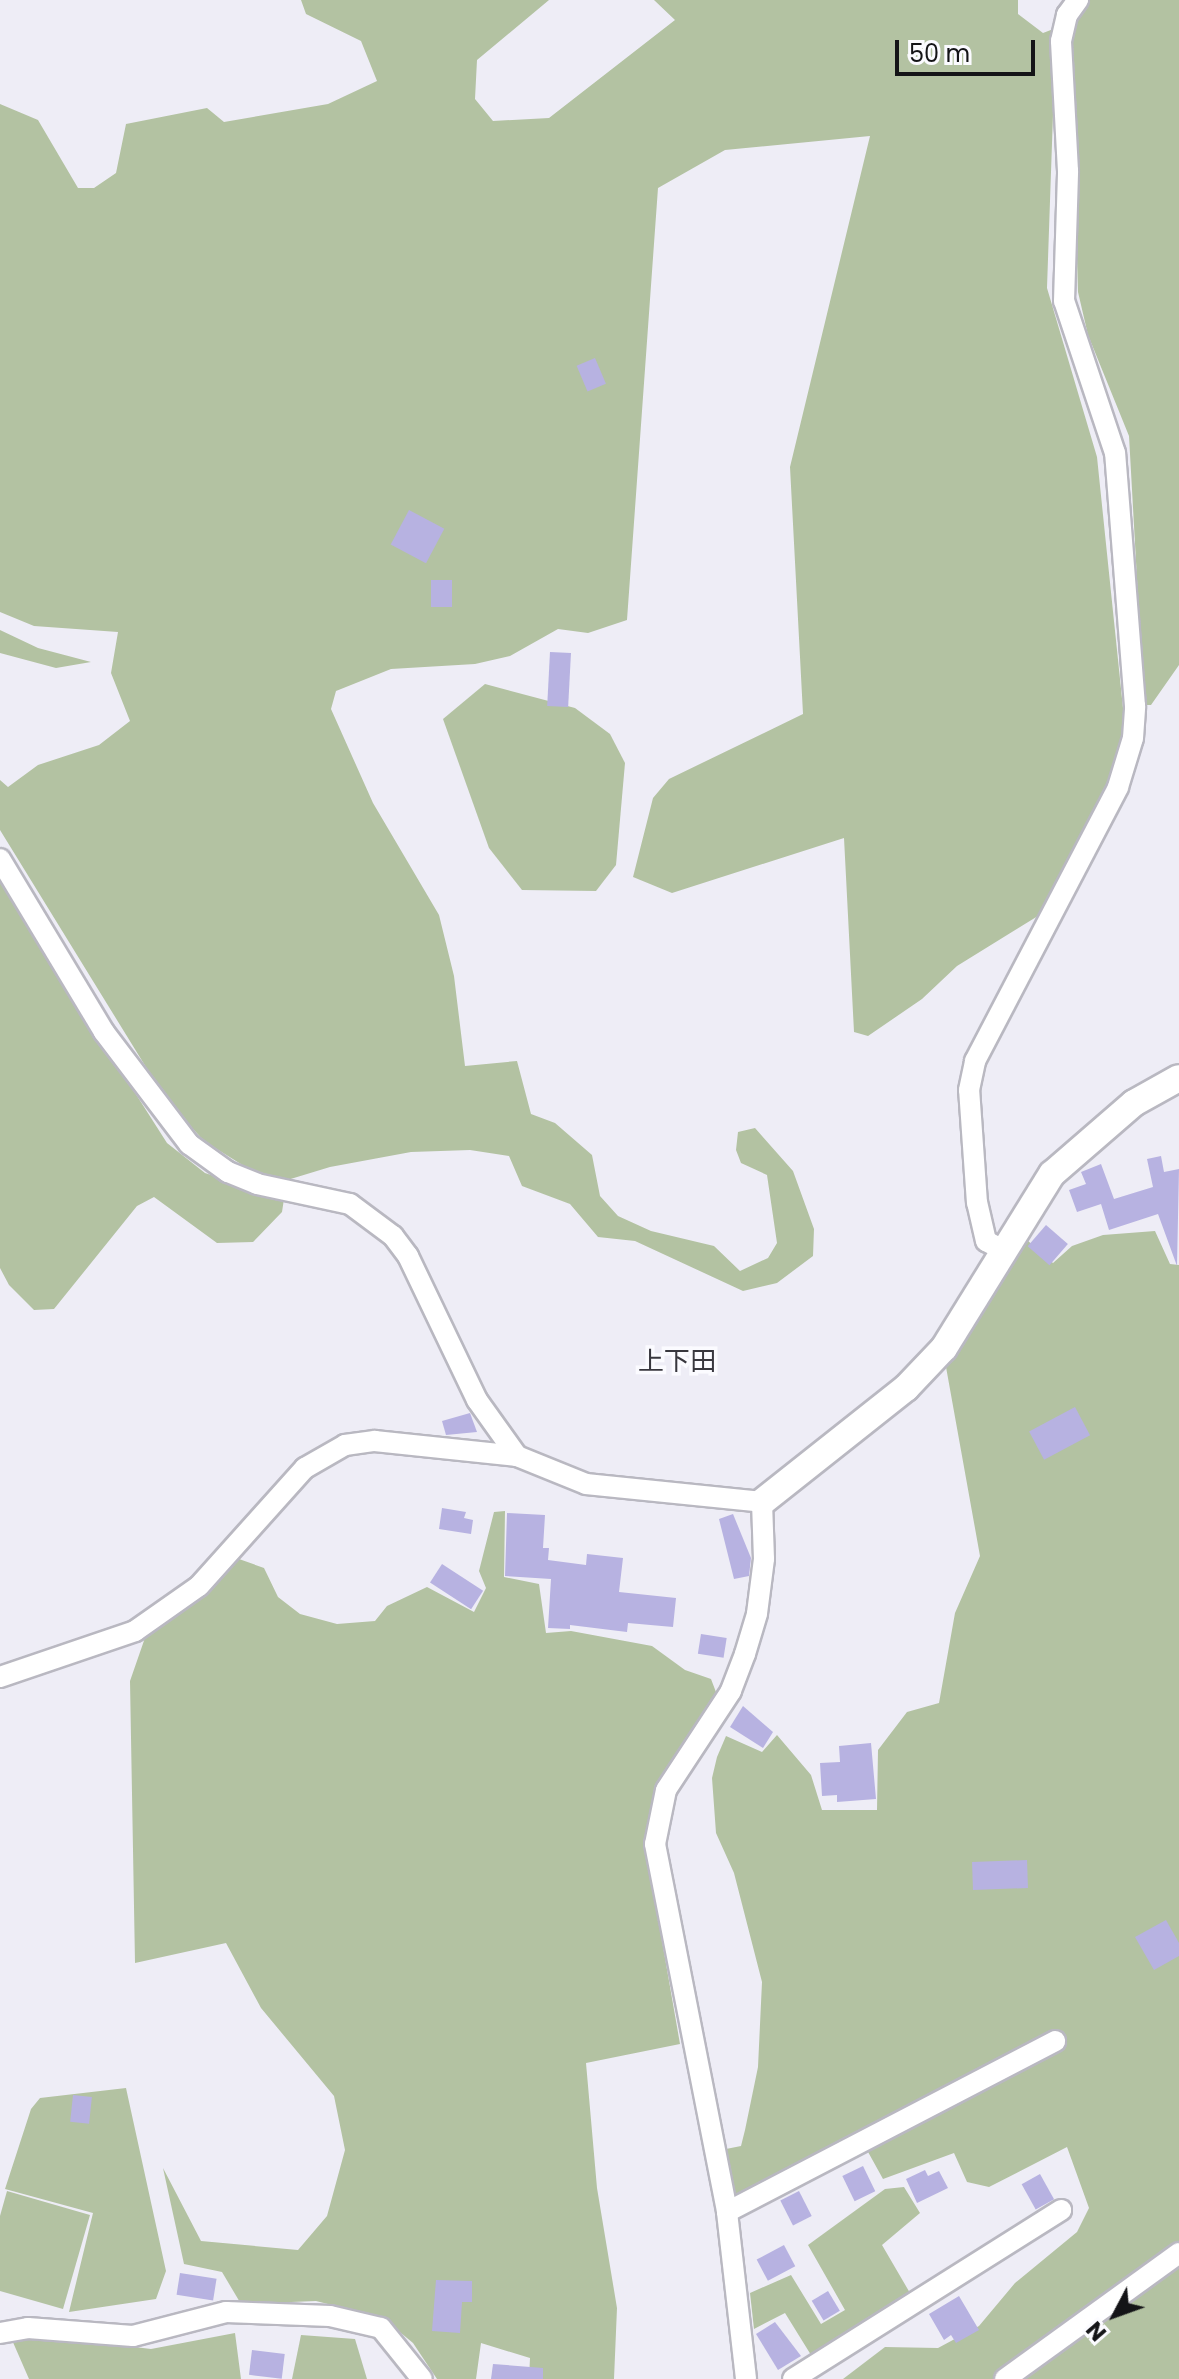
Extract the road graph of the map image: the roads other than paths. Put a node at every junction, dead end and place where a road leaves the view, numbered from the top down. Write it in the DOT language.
graph roads {
  1 [pos="1078,0"];
  2 [pos="0,859"];
  3 [pos="1179,1078"];
  4 [pos="1003,1250"];
  5 [pos="517,1456"];
  6 [pos="762,1502"];
  7 [pos="0,1677"];
  8 [pos="1055,2041"];
  9 [pos="1061,2210"];
  10 [pos="727,2212"];
  11 [pos="1179,2253"];
  12 [pos="0,2333"];
  13 [pos="422,2379"];
  14 [pos="746,2379"];
  15 [pos="793,2379"];
  16 [pos="1005,2379"];
  1 -- 4 [label="street"];
  2 -- 5 [label="street"];
  3 -- 4 [label="street"];
  4 -- 6 [label="street"];
  5 -- 6 [label="street"];
  5 -- 7 [label="street"];
  6 -- 10 [label="street"];
  8 -- 10 [label="street"];
  9 -- 15 [label="street"];
  10 -- 14 [label="street"];
  11 -- 16 [label="street"];
  12 -- 13 [label="street"];
}
